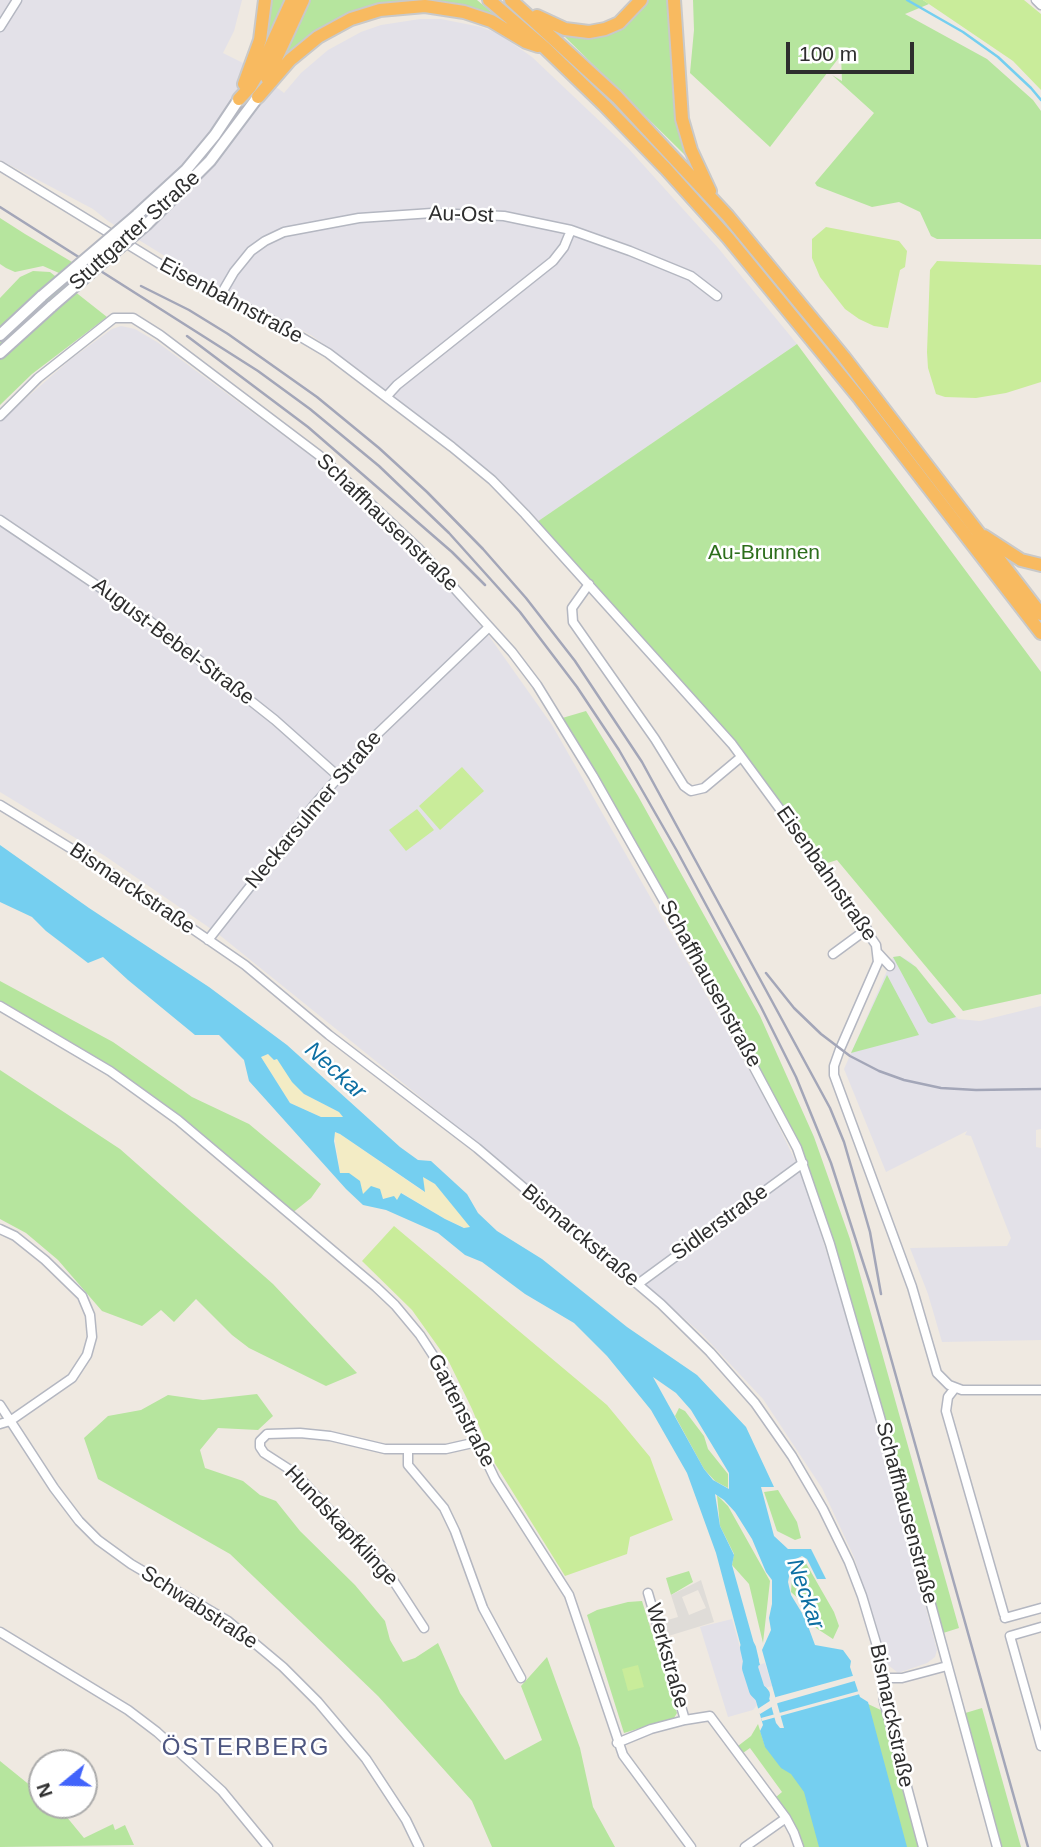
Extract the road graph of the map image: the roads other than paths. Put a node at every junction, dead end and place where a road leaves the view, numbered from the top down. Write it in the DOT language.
graph roads {
  1 [pos="17,0"];
  2 [pos="265,0"];
  3 [pos="292,0"];
  4 [pos="303,0"];
  5 [pos="489,0"];
  6 [pos="511,0"];
  7 [pos="641,0"];
  8 [pos="674,0"];
  9 [pos="1036,0"];
  10 [pos="1041,5"];
  11 [pos="524,11"];
  12 [pos="0,27"];
  13 [pos="545,48"];
  14 [pos="258,97"];
  15 [pos="239,99"];
  16 [pos="0,166"];
  17 [pos="714,201"];
  18 [pos="570,230"];
  19 [pos="220,296"];
  20 [pos="717,296"];
  21 [pos="0,335"];
  22 [pos="0,354"];
  23 [pos="387,396"];
  24 [pos="0,416"];
  25 [pos="0,520"];
  26 [pos="978,533"];
  27 [pos="1041,565"];
  28 [pos="589,584"];
  29 [pos="1041,614"];
  30 [pos="488,628"];
  31 [pos="1041,633"];
  32 [pos="741,757"];
  33 [pos="338,776"];
  34 [pos="0,805"];
  35 [pos="867,929"];
  36 [pos="208,940"];
  37 [pos="878,953"];
  38 [pos="832,954"];
  39 [pos="890,966"];
  40 [pos="0,1006"];
  41 [pos="803,1163"];
  42 [pos="0,1229"];
  43 [pos="638,1284"];
  44 [pos="955,1388"];
  45 [pos="1041,1390"];
  46 [pos="0,1405"];
  47 [pos="10,1421"];
  48 [pos="0,1424"];
  49 [pos="477,1442"];
  50 [pos="408,1449"];
  51 [pos="648,1593"];
  52 [pos="1041,1608"];
  53 [pos="424,1628"];
  54 [pos="1041,1628"];
  55 [pos="0,1632"];
  56 [pos="947,1666"];
  57 [pos="521,1678"];
  58 [pos="883,1678"];
  59 [pos="1037,1717"];
  60 [pos="685,1720"];
  61 [pos="617,1743"];
  62 [pos="1041,1746"];
  63 [pos="786,1818"];
  64 [pos="268,1847"];
  65 [pos="419,1847"];
  66 [pos="691,1847"];
  67 [pos="745,1847"];
  68 [pos="799,1847"];
  69 [pos="923,1847"];
  70 [pos="998,1847"];
  1 -- 12 [label="street"];
  2 -- 15 [label="highway"];
  3 -- 15 [label="highway"];
  4 -- 14 [label="highway"];
  5 -- 13 [label="highway"];
  6 -- 11 [label="highway"];
  7 -- 11 [label="highway"];
  8 -- 17 [label="highway"];
  9 -- 10 [label="street"];
  11 -- 17 [label="highway"];
  13 -- 14 [label="highway"];
  13 -- 31 [label="highway"];
  14 -- 22 [label="main road, Stuttgarter Straße, bridge"];
  15 -- 21 [label="main road, Stuttgarter Straße, bridge"];
  16 -- 19 [label="street, Eisenbahnstraße"];
  17 -- 26 [label="highway"];
  18 -- 19 [label="street, Au-Ost"];
  18 -- 20 [label="street, Au-Ost"];
  18 -- 23 [label="street"];
  19 -- 23 [label="street, Eisenbahnstraße"];
  23 -- 28 [label="street, Eisenbahnstraße"];
  24 -- 30 [label="street, Schaffhausenstraße"];
  25 -- 33 [label="street, August-Bebel-Straße"];
  26 -- 27 [label="highway"];
  26 -- 29 [label="highway"];
  28 -- 32 [label="street, Eisenbahnstraße"];
  28 -- 32 [label="street"];
  30 -- 33 [label="street, Neckarsulmer Straße"];
  30 -- 41 [label="street, Schaffhausenstraße"];
  32 -- 35 [label="street, Eisenbahnstraße"];
  33 -- 36 [label="street, Neckarsulmer Straße"];
  34 -- 36 [label="street, Bismarckstraße"];
  35 -- 37 [label="street, Eisenbahnstraße"];
  35 -- 38 [label="street"];
  36 -- 43 [label="street, Bismarckstraße"];
  37 -- 39 [label="street"];
  37 -- 44 [label="street, Eisenbahnstraße"];
  40 -- 49 [label="street, Gartenstraße"];
  41 -- 43 [label="street, Sidlerstraße"];
  41 -- 56 [label="street, Schaffhausenstraße"];
  42 -- 47 [label="street"];
  43 -- 58 [label="street, Bismarckstraße"];
  44 -- 45 [label="street"];
  44 -- 52 [label="street"];
  46 -- 47 [label="street, Schwabstraße"];
  47 -- 48 [label="street"];
  47 -- 65 [label="street, Schwabstraße"];
  49 -- 50 [label="street, Hundskapfklinge"];
  49 -- 61 [label="street, Gartenstraße"];
  50 -- 53 [label="street, Hundskapfklinge"];
  50 -- 57 [label="street"];
  51 -- 60 [label="street, Werkstraße"];
  54 -- 59 [label="street"];
  55 -- 64 [label="street"];
  56 -- 58 [label="street"];
  56 -- 70 [label="street, Schaffhausenstraße"];
  58 -- 69 [label="street, Bismarckstraße"];
  59 -- 62 [label="street"];
  60 -- 61 [label="street"];
  60 -- 63 [label="street"];
  61 -- 66 [label="street, Gartenstraße"];
  63 -- 67 [label="street"];
  63 -- 68 [label="street"];
}
